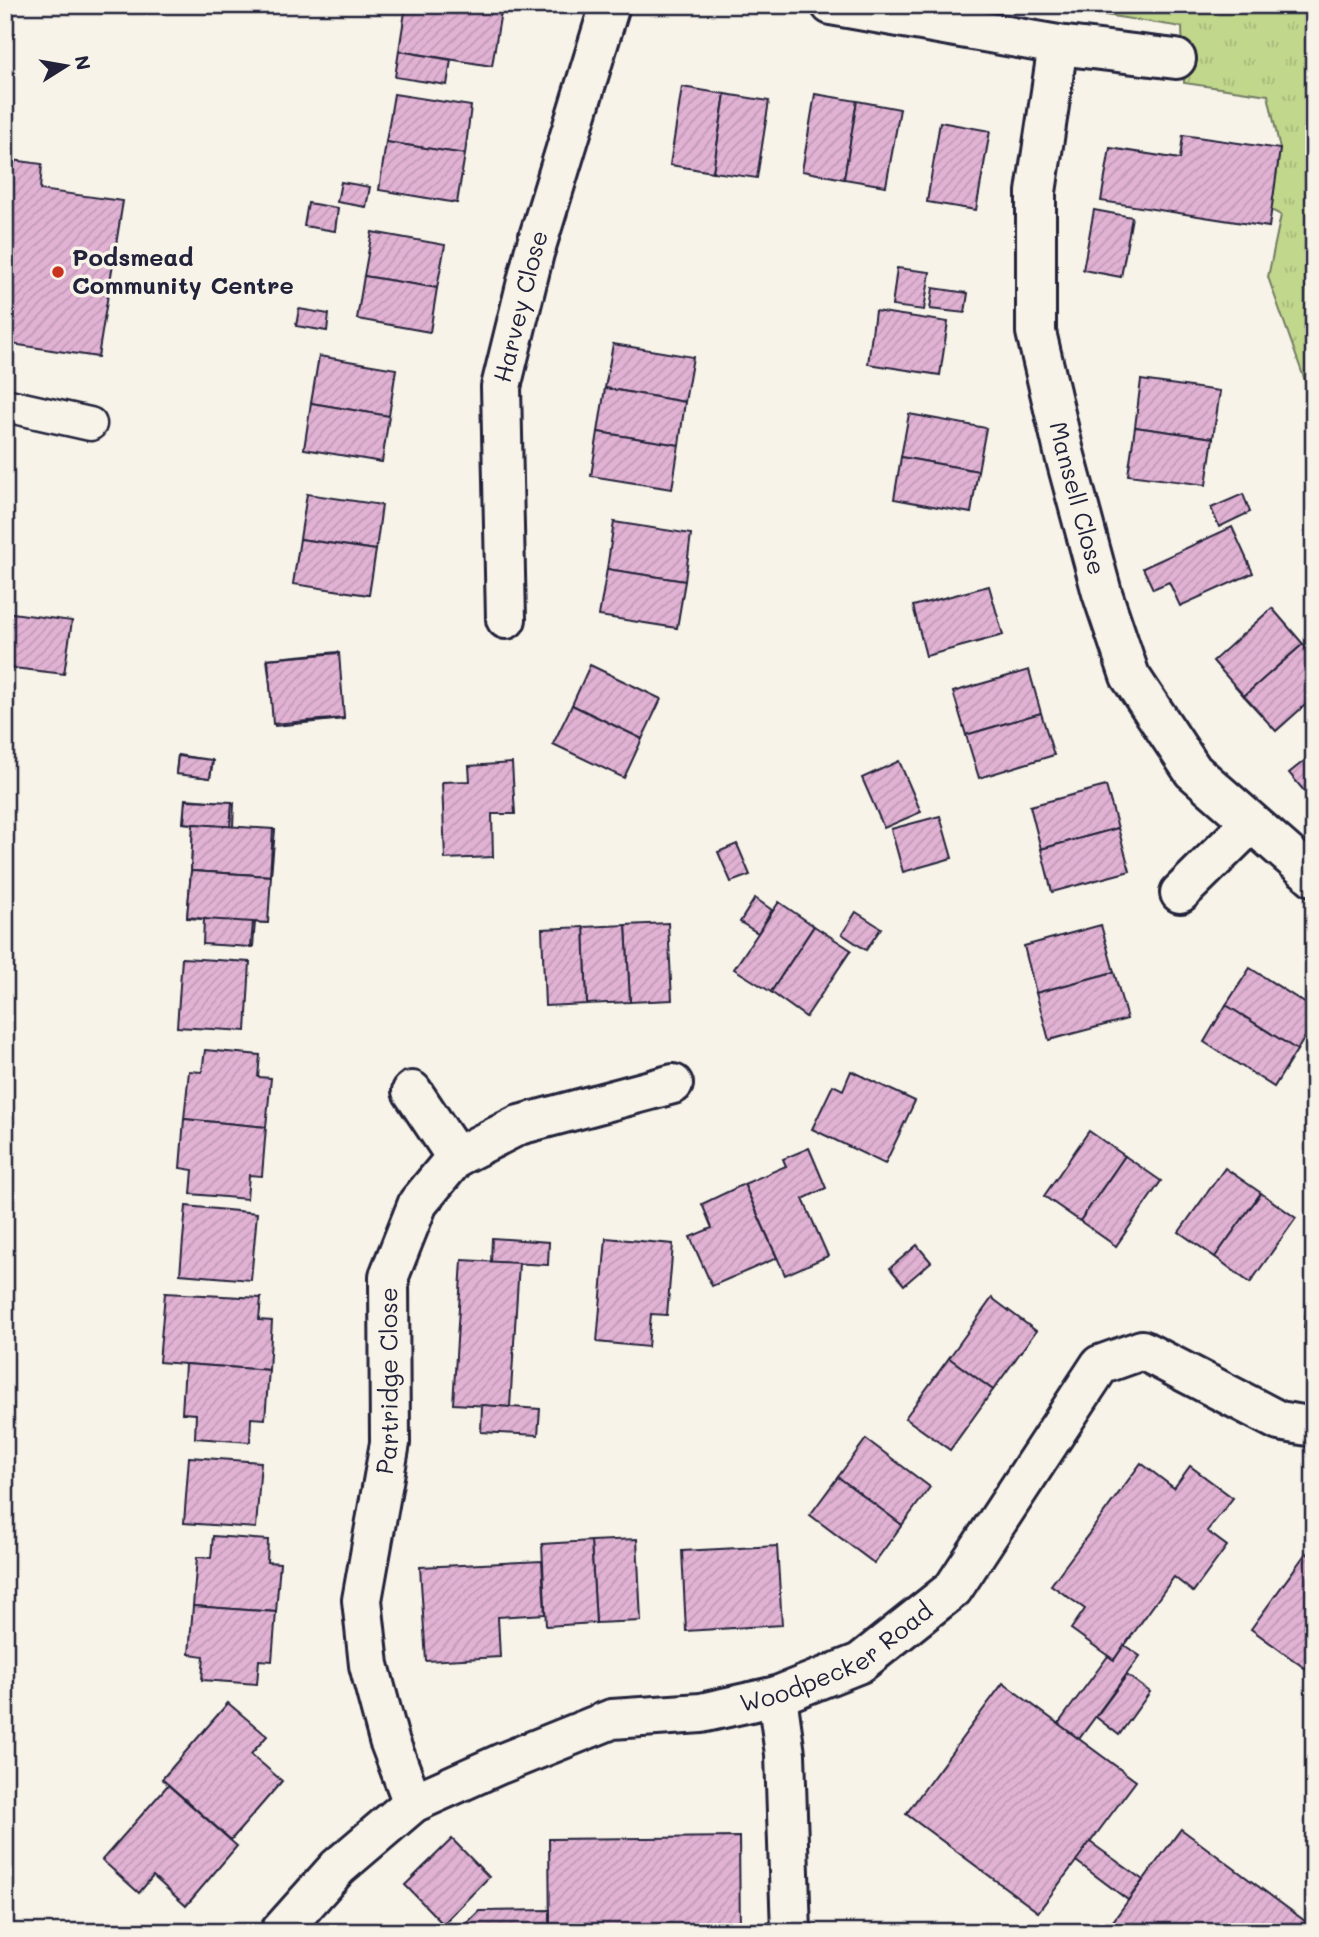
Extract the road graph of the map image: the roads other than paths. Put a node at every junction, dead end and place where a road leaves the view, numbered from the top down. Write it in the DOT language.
graph roads {
  1 [pos="611,5"];
  2 [pos="831,5"];
  3 [pos="1058,46"];
  4 [pos="1176,59"];
  5 [pos="5,405"];
  6 [pos="90,424"];
  7 [pos="506,619"];
  8 [pos="1251,823"];
  9 [pos="1314,877"];
  10 [pos="1180,892"];
  11 [pos="673,1084"];
  12 [pos="412,1091"];
  13 [pos="456,1157"];
  14 [pos="1314,1427"];
  15 [pos="778,1696"];
  16 [pos="413,1803"];
  17 [pos="280,1932"];
  18 [pos="791,1932"];
  1 -- 7 [label="street, Harvey Close"];
  2 -- 3 [label="street"];
  3 -- 4 [label="street"];
  3 -- 8 [label="street, Mansell Close"];
  5 -- 6 [label="lane"];
  8 -- 9 [label="street, Mansell Close"];
  8 -- 10 [label="street"];
  11 -- 13 [label="street, Partridge Close"];
  12 -- 13 [label="street"];
  13 -- 16 [label="street, Partridge Close"];
  14 -- 15 [label="street, Woodpecker Road"];
  15 -- 16 [label="street, Woodpecker Road"];
  15 -- 18 [label="street"];
  16 -- 17 [label="street, Woodpecker Road"];
}
